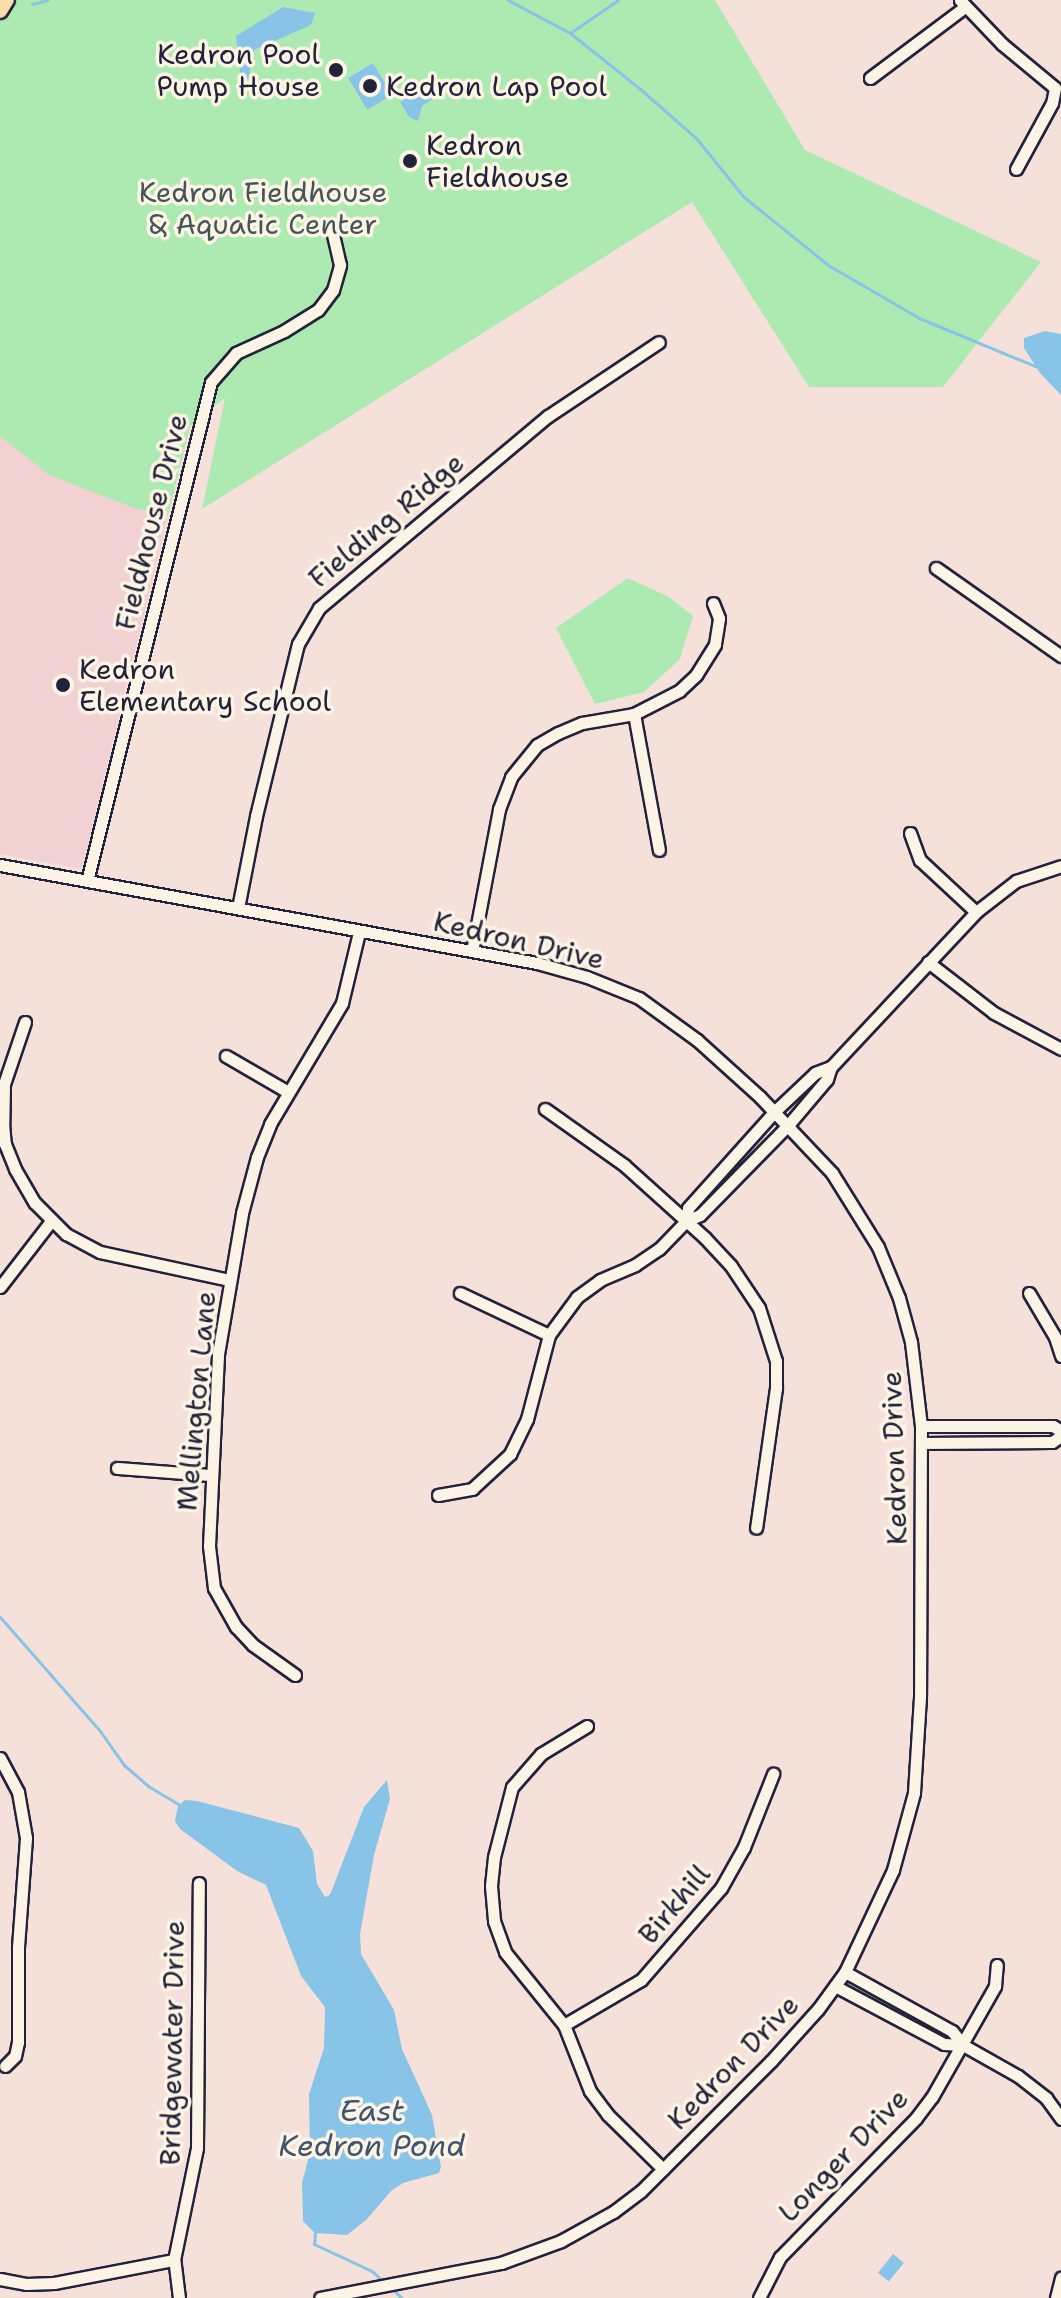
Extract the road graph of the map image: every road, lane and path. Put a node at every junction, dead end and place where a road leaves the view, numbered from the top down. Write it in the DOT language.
graph roads {
  1 [pos="7,0"];
  2 [pos="962,4"];
  3 [pos="0,11"];
  4 [pos="870,78"];
  5 [pos="1016,169"];
  6 [pos="333,234"];
  7 [pos="659,342"];
  8 [pos="936,568"];
  9 [pos="713,603"];
  10 [pos="1061,656"];
  11 [pos="634,714"];
  12 [pos="910,833"];
  13 [pos="659,850"];
  14 [pos="0,865"];
  15 [pos="1061,866"];
  16 [pos="87,881"];
  17 [pos="238,908"];
  18 [pos="976,912"];
  19 [pos="359,932"];
  20 [pos="472,951"];
  21 [pos="928,962"];
  22 [pos="25,1022"];
  23 [pos="1061,1049"];
  24 [pos="226,1056"];
  25 [pos="831,1067"];
  26 [pos="288,1092"];
  27 [pos="545,1109"];
  28 [pos="775,1111"];
  29 [pos="789,1124"];
  30 [pos="51,1221"];
  31 [pos="686,1221"];
  32 [pos="230,1280"];
  33 [pos="0,1287"];
  34 [pos="460,1293"];
  35 [pos="1029,1293"];
  36 [pos="549,1335"];
  37 [pos="1061,1356"];
  38 [pos="921,1426"];
  39 [pos="1061,1434"];
  40 [pos="921,1443"];
  41 [pos="117,1468"];
  42 [pos="211,1475"];
  43 [pos="438,1495"];
  44 [pos="756,1528"];
  45 [pos="295,1675"];
  46 [pos="587,1726"];
  47 [pos="0,1758"];
  48 [pos="773,1774"];
  49 [pos="199,1883"];
  50 [pos="997,1965"];
  51 [pos="845,1972"];
  52 [pos="835,1986"];
  53 [pos="564,2025"];
  54 [pos="963,2045"];
  55 [pos="5,2066"];
  56 [pos="1061,2119"];
  57 [pos="663,2169"];
  58 [pos="174,2260"];
  59 [pos="1061,2278"];
  60 [pos="0,2279"];
  61 [pos="179,2298"];
  62 [pos="320,2298"];
  63 [pos="759,2298"];
  64 [pos="1056,2298"];
  1 -- 3 [label="main road"];
  2 -- 4 [label="street"];
  2 -- 5 [label="street"];
  6 -- 16 [label="street, Fieldhouse Drive"];
  7 -- 17 [label="street, Fielding Ridge"];
  8 -- 10 [label="street"];
  9 -- 11 [label="street"];
  11 -- 13 [label="street"];
  11 -- 20 [label="street"];
  12 -- 18 [label="street"];
  14 -- 16 [label="street, Kedron Drive"];
  15 -- 18 [label="street"];
  16 -- 17 [label="street, Kedron Drive"];
  17 -- 19 [label="street, Kedron Drive"];
  18 -- 21 [label="street"];
  19 -- 20 [label="street, Kedron Drive"];
  19 -- 26 [label="street, Mellington Lane"];
  20 -- 28 [label="street, Kedron Drive"];
  21 -- 23 [label="street"];
  21 -- 25 [label="street"];
  22 -- 30 [label="street"];
  24 -- 26 [label="street"];
  25 -- 28 [label="street"];
  25 -- 29 [label="street"];
  26 -- 32 [label="street, Mellington Lane"];
  27 -- 31 [label="street"];
  28 -- 29 [label="street, Kedron Drive"];
  28 -- 31 [label="street"];
  29 -- 31 [label="street"];
  29 -- 38 [label="street, Kedron Drive"];
  30 -- 32 [label="street"];
  30 -- 33 [label="street"];
  31 -- 36 [label="street"];
  31 -- 44 [label="street"];
  32 -- 42 [label="street, Mellington Lane"];
  34 -- 36 [label="street"];
  35 -- 37 [label="street"];
  36 -- 43 [label="street"];
  38 -- 39 [label="street"];
  38 -- 40 [label="street, Kedron Drive"];
  39 -- 40 [label="street"];
  40 -- 51 [label="street, Kedron Drive"];
  41 -- 42 [label="street"];
  42 -- 45 [label="street, Mellington Lane"];
  46 -- 53 [label="street"];
  47 -- 55 [label="street"];
  48 -- 53 [label="street, Birkhill"];
  49 -- 58 [label="street, Bridgewater Drive"];
  50 -- 54 [label="street, Longer Drive"];
  51 -- 52 [label="street, Kedron Drive"];
  51 -- 54 [label="street"];
  52 -- 54 [label="street"];
  52 -- 57 [label="street, Kedron Drive"];
  53 -- 57 [label="street"];
  54 -- 56 [label="street"];
  54 -- 63 [label="street, Longer Drive"];
  57 -- 62 [label="street, Kedron Drive"];
  58 -- 60 [label="street"];
  58 -- 61 [label="street, Bridgewater Drive"];
  59 -- 64 [label="street"];
}
